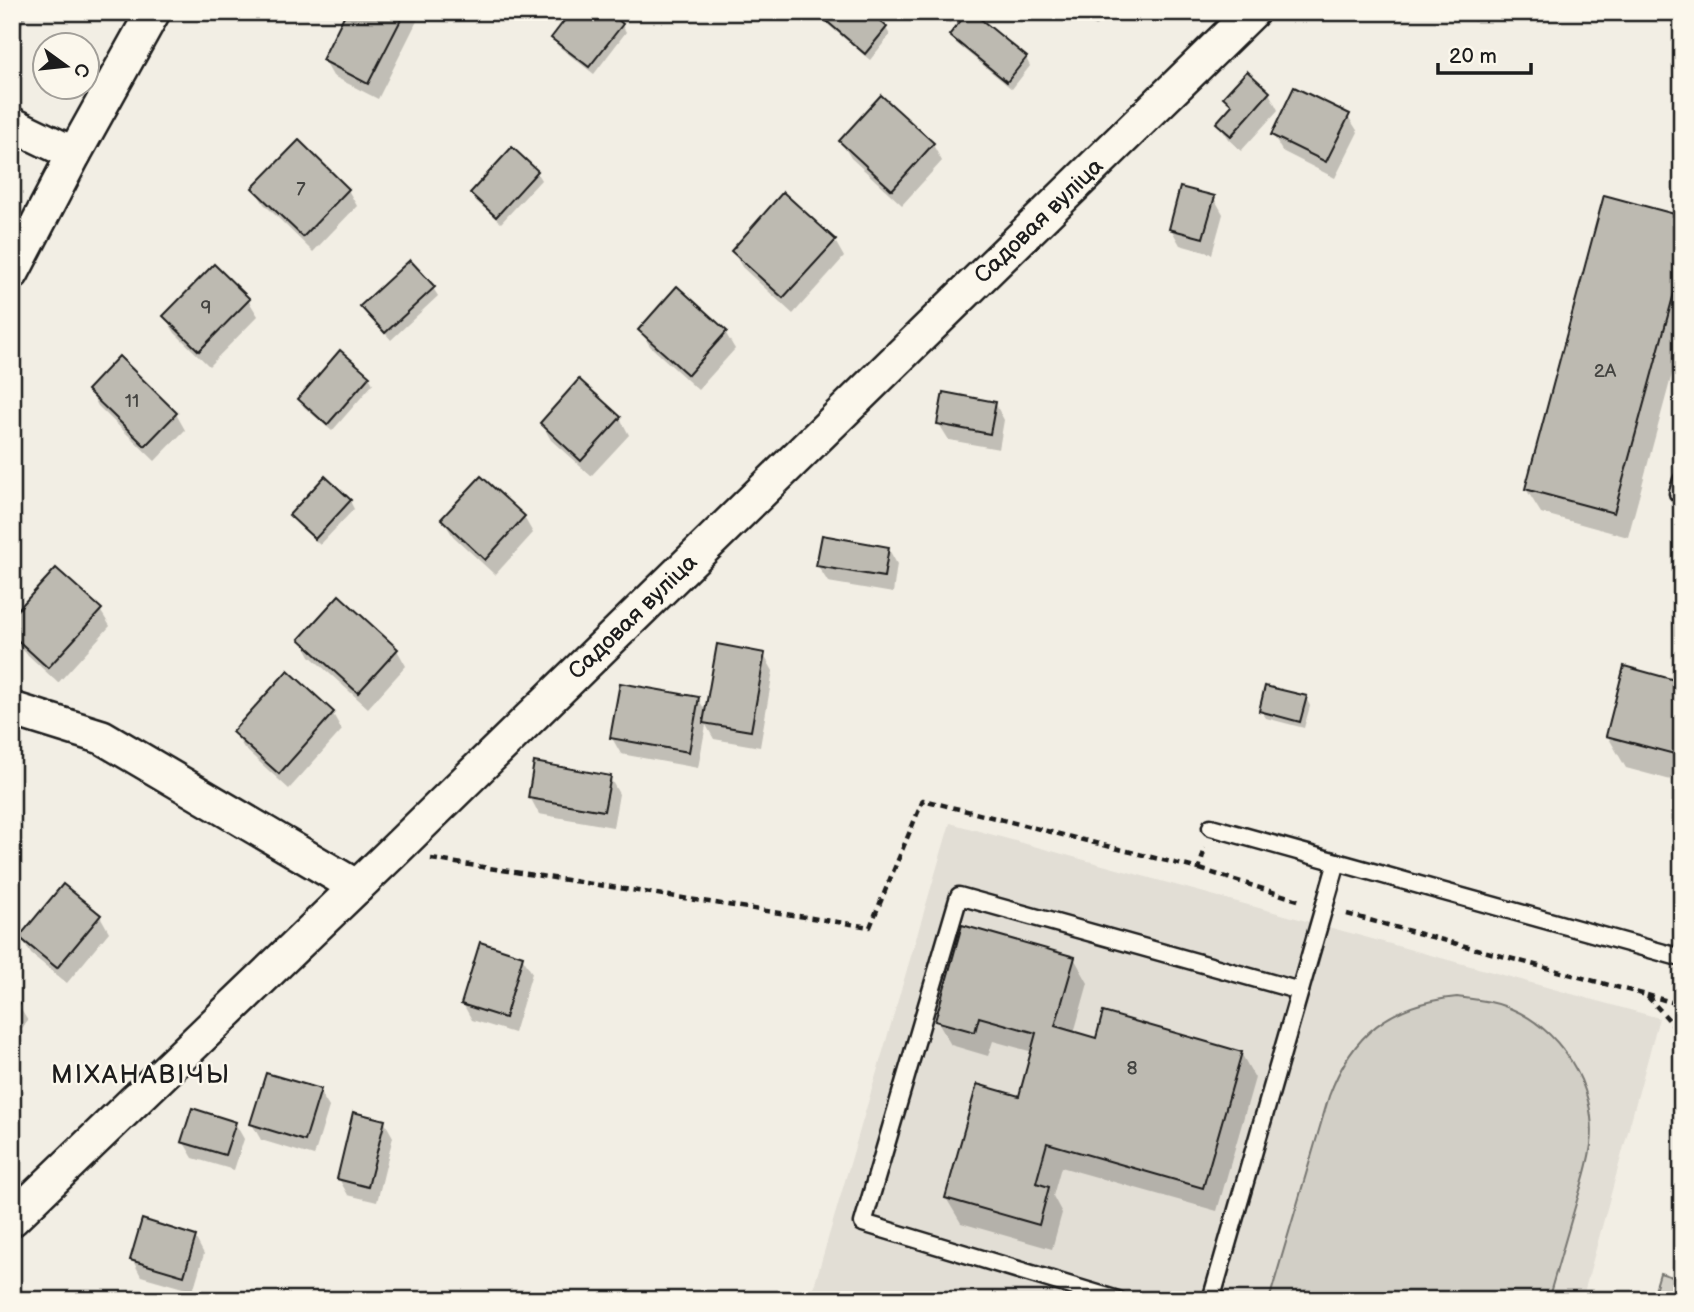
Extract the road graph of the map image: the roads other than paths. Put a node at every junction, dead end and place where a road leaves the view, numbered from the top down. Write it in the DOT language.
graph roads {
  1 [pos="153,12"];
  2 [pos="1252,12"];
  3 [pos="12,124"];
  4 [pos="74,154"];
  5 [pos="12,272"];
  6 [pos="12,709"];
  7 [pos="1211,827"];
  8 [pos="1337,862"];
  9 [pos="357,887"];
  10 [pos="1682,958"];
  11 [pos="1300,991"];
  12 [pos="12,1219"];
  13 [pos="1118,1300"];
  14 [pos="1211,1300"];
  1 -- 4 [label="street"];
  2 -- 9 [label="street, Садовая вуліца"];
  3 -- 4 [label="street"];
  4 -- 5 [label="street"];
  6 -- 9 [label="street"];
  7 -- 8 [label="lane"];
  8 -- 10 [label="lane"];
  8 -- 11 [label="lane"];
  9 -- 12 [label="street, Садовая вуліца"];
  11 -- 13 [label="lane"];
  11 -- 14 [label="lane"];
}
